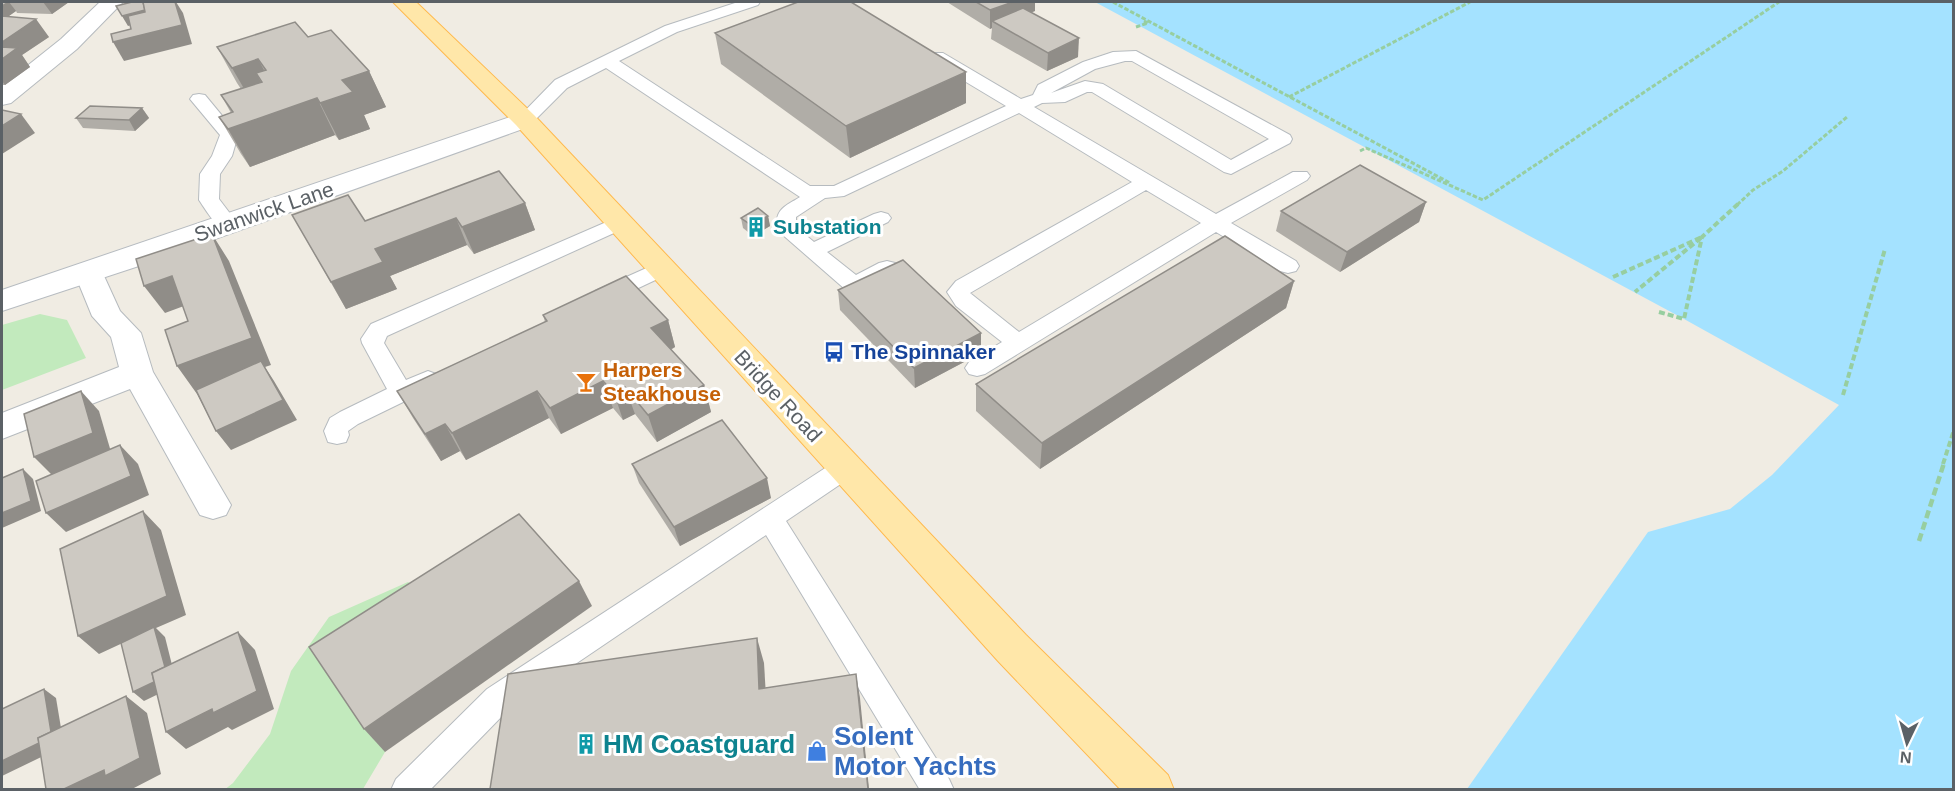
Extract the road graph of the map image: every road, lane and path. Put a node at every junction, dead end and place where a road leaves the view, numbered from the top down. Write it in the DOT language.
graph roads {
  1 [pos="112,2"];
  2 [pos="404,2"];
  3 [pos="752,2"];
  4 [pos="1113,2"];
  5 [pos="1470,2"];
  6 [pos="1779,2"];
  7 [pos="1134,28"];
  8 [pos="917,45"];
  9 [pos="607,61"];
  10 [pos="1289,97"];
  11 [pos="2,98"];
  12 [pos="1040,98"];
  13 [pos="199,99"];
  14 [pos="1020,106"];
  15 [pos="1847,117"];
  16 [pos="525,120"];
  17 [pos="1360,151"];
  18 [pos="1300,176"];
  19 [pos="1146,182"];
  20 [pos="819,193"];
  21 [pos="1483,200"];
  22 [pos="881,218"];
  23 [pos="618,223"];
  24 [pos="1216,223"];
  25 [pos="228,224"];
  26 [pos="1702,237"];
  27 [pos="1886,249"];
  28 [pos="812,251"];
  29 [pos="1288,266"];
  30 [pos="886,267"];
  31 [pos="660,269"];
  32 [pos="89,272"];
  33 [pos="1613,277"];
  34 [pos="1635,292"];
  35 [pos="2,301"];
  36 [pos="585,305"];
  37 [pos="1659,312"];
  38 [pos="1018,343"];
  39 [pos="977,368"];
  40 [pos="137,373"];
  41 [pos="444,373"];
  42 [pos="401,393"];
  43 [pos="1843,395"];
  44 [pos="2,426"];
  45 [pos="1953,430"];
  46 [pos="337,435"];
  47 [pos="845,468"];
  48 [pos="213,505"];
  49 [pos="770,518"];
  50 [pos="1919,542"];
  51 [pos="407,789"];
  52 [pos="938,789"];
  53 [pos="1152,789"];
  1 -- 11 [label="street"];
  2 -- 16 [label="main road, Bridge Road"];
  3 -- 9 [label="lane"];
  4 -- 7 [label="path"];
  4 -- 10 [label="path"];
  5 -- 10 [label="path"];
  6 -- 21 [label="path"];
  8 -- 14 [label="lane"];
  9 -- 16 [label="lane"];
  9 -- 20 [label="lane"];
  10 -- 21 [label="path"];
  12 -- 12 [label="lane"];
  12 -- 14 [label="lane"];
  13 -- 25 [label="lane"];
  14 -- 19 [label="lane"];
  14 -- 20 [label="lane"];
  15 -- 26 [label="path"];
  16 -- 23 [label="main road, Bridge Road"];
  16 -- 25 [label="street, Swanwick Lane"];
  17 -- 21 [label="path"];
  18 -- 24 [label="lane"];
  19 -- 24 [label="lane"];
  19 -- 38 [label="lane"];
  20 -- 28 [label="lane"];
  22 -- 28 [label="lane"];
  23 -- 31 [label="main road, Bridge Road"];
  23 -- 42 [label="lane"];
  24 -- 29 [label="lane"];
  24 -- 38 [label="lane"];
  25 -- 32 [label="street, Swanwick Lane"];
  26 -- 33 [label="path"];
  26 -- 34 [label="path"];
  26 -- 37 [label="path"];
  27 -- 43 [label="path"];
  28 -- 30 [label="lane"];
  31 -- 36 [label="lane"];
  31 -- 47 [label="main road, Bridge Road"];
  32 -- 35 [label="street, Swanwick Lane"];
  32 -- 40 [label="street"];
  38 -- 39 [label="lane"];
  40 -- 44 [label="street"];
  40 -- 48 [label="street"];
  41 -- 42 [label="lane"];
  42 -- 46 [label="lane"];
  45 -- 50 [label="path"];
  47 -- 49 [label="lane"];
  47 -- 53 [label="main road, Bridge Road"];
  49 -- 51 [label="lane"];
  49 -- 52 [label="lane"];
}
